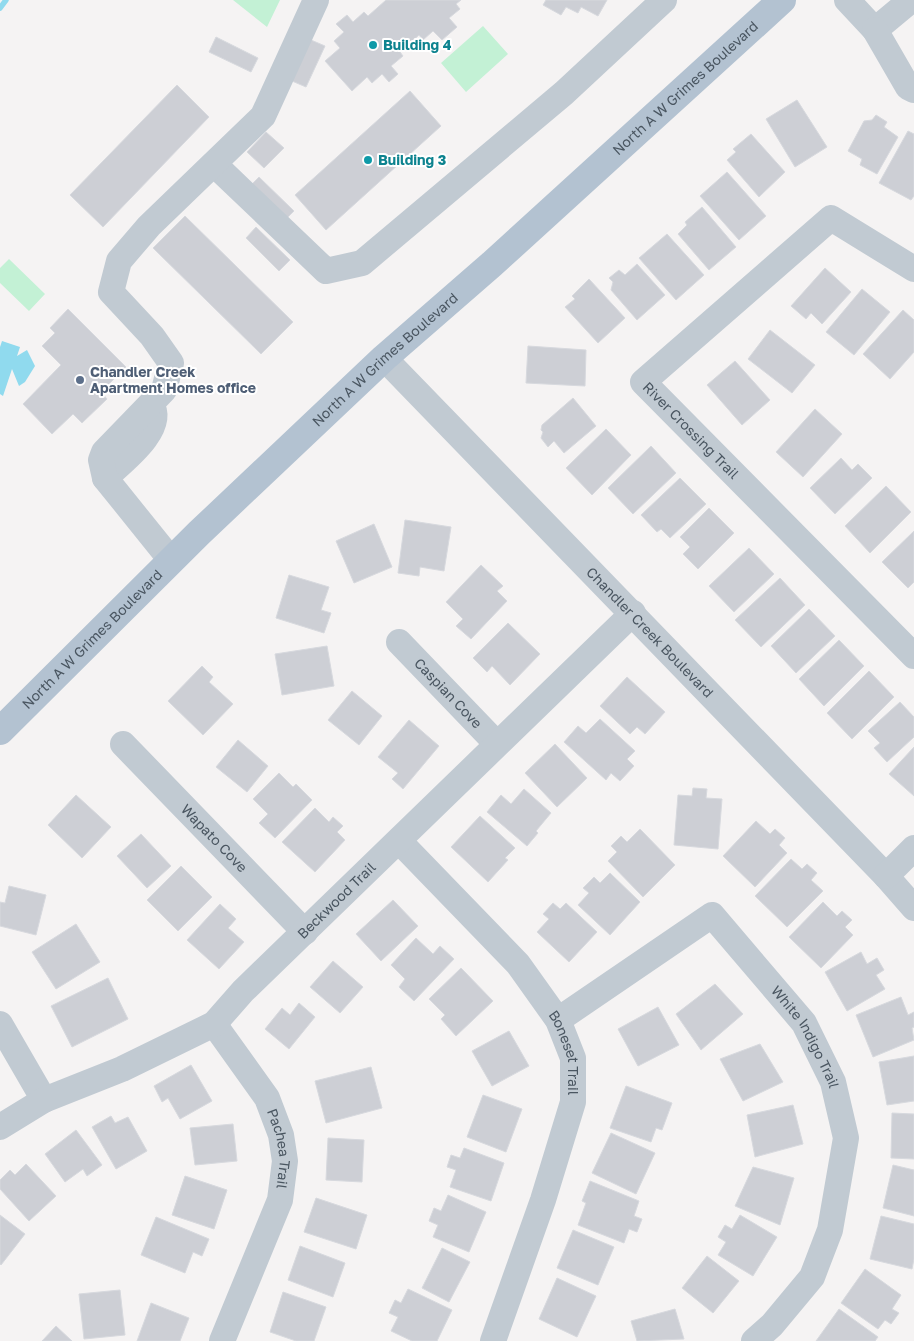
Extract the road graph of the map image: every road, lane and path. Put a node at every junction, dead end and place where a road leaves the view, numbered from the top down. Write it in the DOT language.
graph roads {
  1 [pos="316,0"];
  2 [pos="664,0"];
  3 [pos="782,0"];
  4 [pos="847,0"];
  5 [pos="911,0"];
  6 [pos="875,30"];
  7 [pos="914,90"];
  8 [pos="214,164"];
  9 [pos="914,269"];
  10 [pos="384,358"];
  11 [pos="171,560"];
  12 [pos="633,614"];
  13 [pos="399,642"];
  14 [pos="914,656"];
  15 [pos="0,731"];
  16 [pos="123,744"];
  17 [pos="497,744"];
  18 [pos="399,841"];
  19 [pos="914,848"];
  20 [pos="886,876"];
  21 [pos="914,908"];
  22 [pos="305,932"];
  23 [pos="558,1020"];
  24 [pos="0,1024"];
  25 [pos="214,1024"];
  26 [pos="44,1100"];
  27 [pos="0,1127"];
  28 [pos="495,1340"];
  29 [pos="222,1341"];
  30 [pos="754,1341"];
  1 -- 8 [label="street"];
  2 -- 8 [label="street"];
  3 -- 10 [label="main road, North A W Grimes Boulevard"];
  4 -- 6 [label="street"];
  5 -- 6 [label="street"];
  6 -- 7 [label="street"];
  8 -- 11 [label="street"];
  9 -- 14 [label="street, River Crossing Trail"];
  10 -- 11 [label="main road, North A W Grimes Boulevard"];
  10 -- 12 [label="street, Chandler Creek Boulevard"];
  11 -- 15 [label="main road, North A W Grimes Boulevard"];
  12 -- 17 [label="street, Beckwood Trail"];
  12 -- 20 [label="street, Chandler Creek Boulevard"];
  13 -- 17 [label="street, Caspian Cove"];
  16 -- 22 [label="street, Wapato Cove"];
  17 -- 18 [label="street, Beckwood Trail"];
  18 -- 22 [label="street, Beckwood Trail"];
  18 -- 23 [label="street, Boneset Trail"];
  19 -- 20 [label="street"];
  20 -- 21 [label="street, Chandler Creek Boulevard"];
  22 -- 25 [label="street, Beckwood Trail"];
  23 -- 28 [label="street, Boneset Trail"];
  23 -- 30 [label="street, White Indigo Trail"];
  24 -- 26 [label="street"];
  25 -- 26 [label="street, Beckwood Trail"];
  25 -- 29 [label="street, Pachea Trail"];
  26 -- 27 [label="street, Beckwood Trail"];
}
